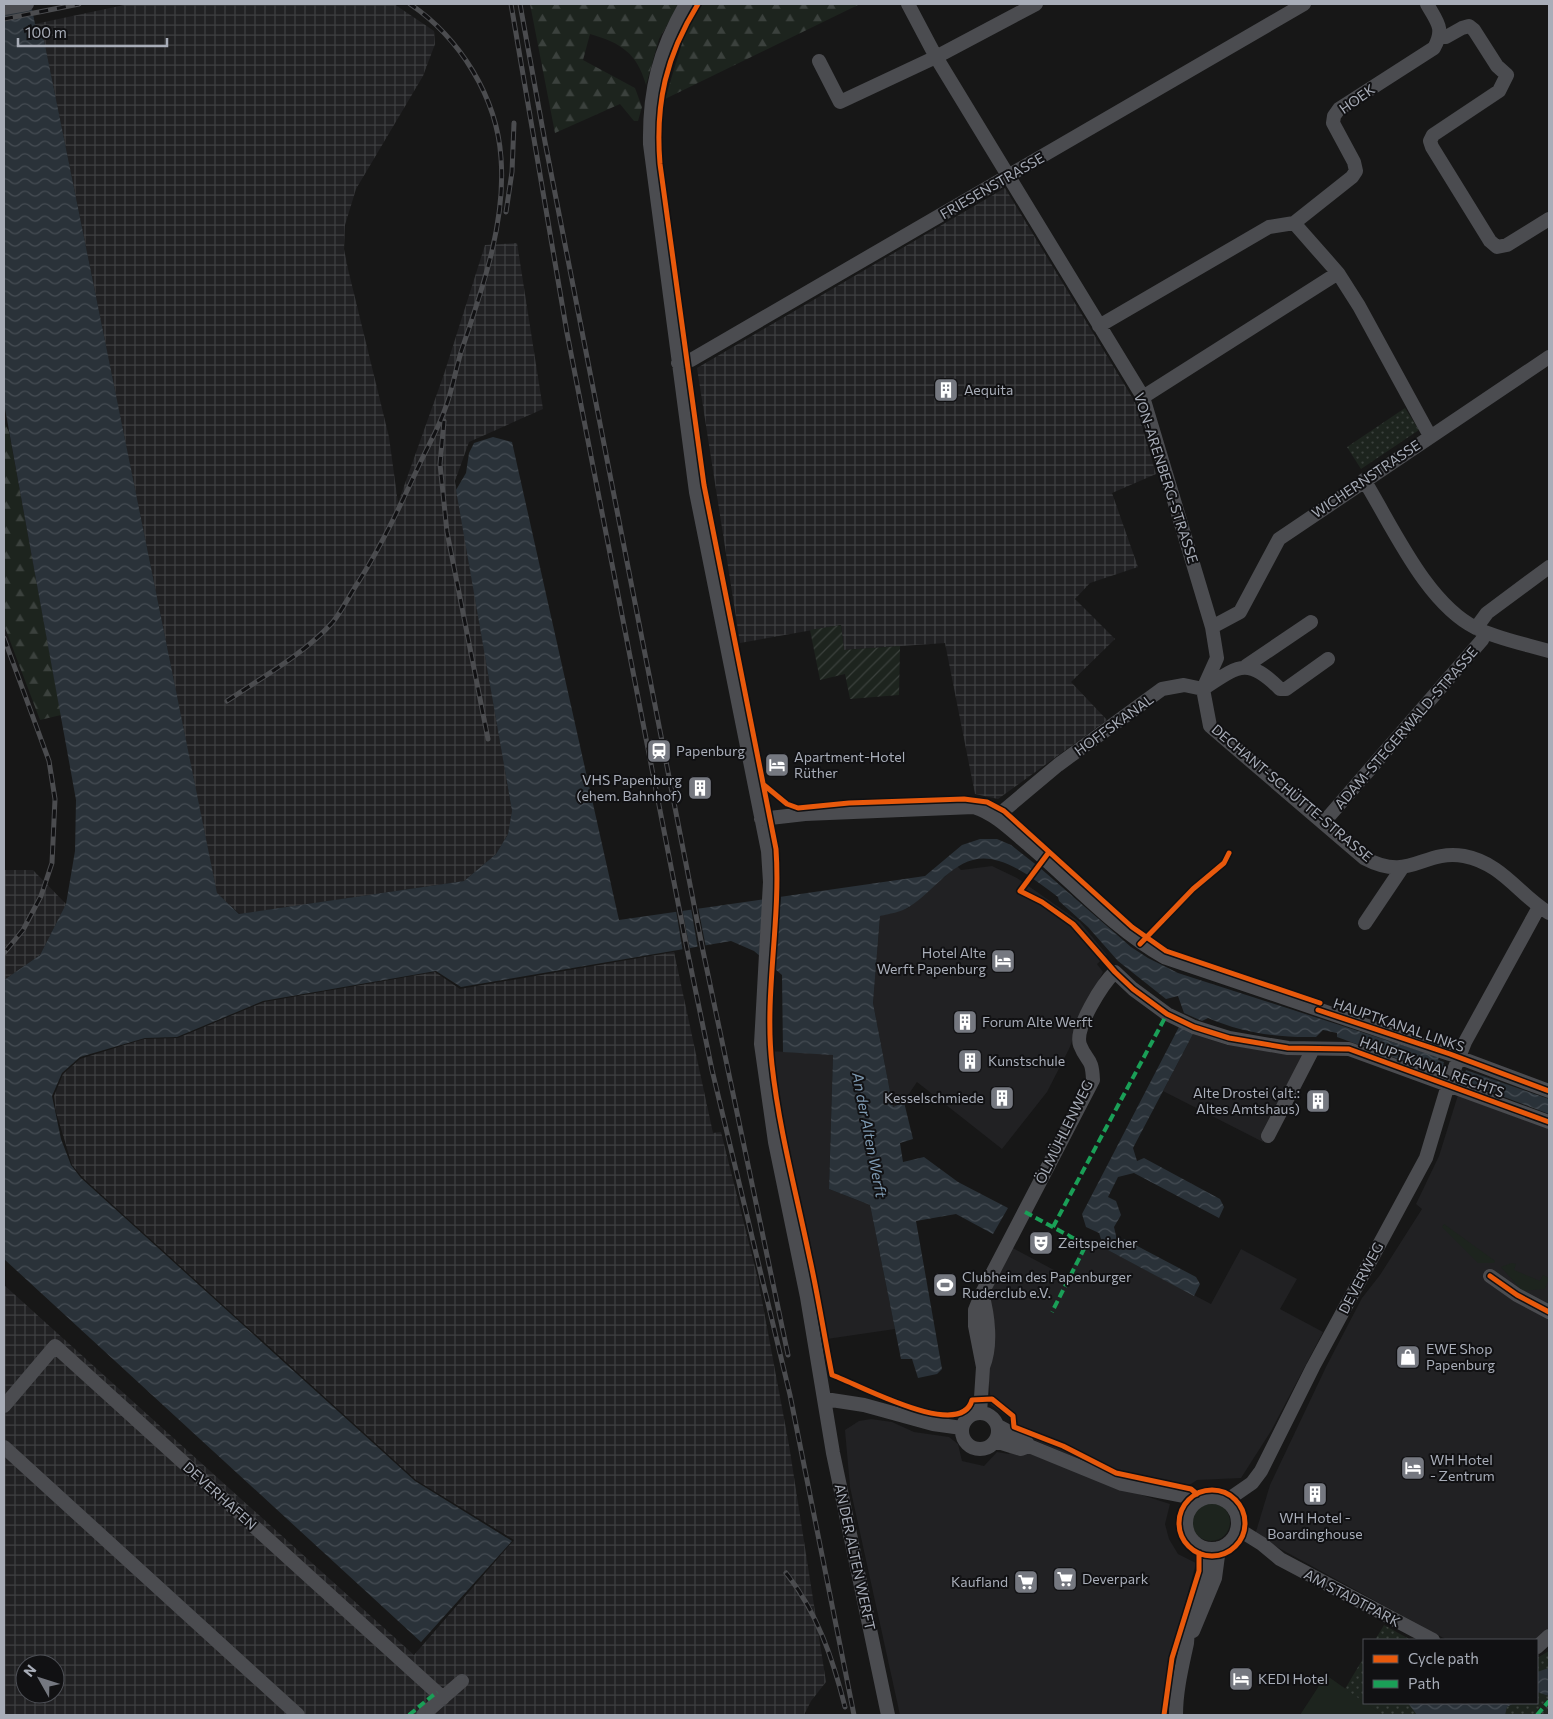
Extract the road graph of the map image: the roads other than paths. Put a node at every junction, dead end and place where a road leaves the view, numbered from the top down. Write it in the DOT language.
graph roads {
  1 [pos="27,4"];
  2 [pos="686,4"];
  3 [pos="908,4"];
  4 [pos="1036,4"];
  5 [pos="1304,4"];
  6 [pos="1427,4"];
  7 [pos="4,8"];
  8 [pos="1440,36"];
  9 [pos="936,57"];
  10 [pos="819,61"];
  11 [pos="1008,177"];
  12 [pos="1549,219"];
  13 [pos="1294,223"];
  14 [pos="1338,273"];
  15 [pos="1099,326"];
  16 [pos="1549,358"];
  17 [pos="678,363"];
  18 [pos="1143,397"];
  19 [pos="1430,436"];
  20 [pos="1364,480"];
  21 [pos="1549,567"];
  22 [pos="1311,622"];
  23 [pos="1212,627"];
  24 [pos="1481,630"];
  25 [pos="1549,651"];
  26 [pos="1328,660"];
  27 [pos="1246,666"];
  28 [pos="1202,688"];
  29 [pos="996,817"];
  30 [pos="761,819"];
  31 [pos="1324,822"];
  32 [pos="1402,868"];
  33 [pos="1544,910"];
  34 [pos="1365,923"];
  35 [pos="1115,972"];
  36 [pos="1313,1049"];
  37 [pos="1453,1071"];
  38 [pos="1549,1091"];
  39 [pos="1549,1122"];
  40 [pos="1268,1136"];
  41 [pos="1490,1276"];
  42 [pos="1549,1312"];
  43 [pos="824,1399"];
  44 [pos="4,1406"];
  45 [pos="980,1413"];
  46 [pos="998,1426"];
  47 [pos="962,1428"];
  48 [pos="995,1441"];
  49 [pos="1029,1446"];
  50 [pos="4,1447"];
  51 [pos="1137,1488"];
  52 [pos="1196,1502"];
  53 [pos="1231,1506"];
  54 [pos="1187,1514"];
  55 [pos="1224,1542"];
  56 [pos="1549,1636"];
  57 [pos="1431,1639"];
  58 [pos="1538,1646"];
  59 [pos="462,1681"];
  60 [pos="443,1698"];
  61 [pos="298,1715"];
  62 [pos="423,1715"];
  63 [pos="888,1715"];
  64 [pos="1176,1715"];
  1 -- 7 [label="street"];
  2 -- 17 [label="street, AN DER ALTEN WERFT"];
  3 -- 9 [label="street, VON-ARENBERG-STRASSE"];
  4 -- 9 [label="street"];
  5 -- 11 [label="street, FRIESENSTRASSE"];
  6 -- 8 [label="street"];
  8 -- 12 [label="street"];
  8 -- 13 [label="street, HOEK"];
  9 -- 10 [label="street"];
  9 -- 11 [label="street, VON-ARENBERG-STRASSE"];
  11 -- 15 [label="street, VON-ARENBERG-STRASSE"];
  11 -- 17 [label="street, FRIESENSTRASSE"];
  13 -- 14 [label="street"];
  13 -- 15 [label="street, HOEK"];
  14 -- 18 [label="street"];
  14 -- 19 [label="street"];
  15 -- 18 [label="street, VON-ARENBERG-STRASSE"];
  16 -- 19 [label="street, WICHERNSTRASSE"];
  17 -- 30 [label="street, AN DER ALTEN WERFT"];
  18 -- 23 [label="street, VON-ARENBERG-STRASSE"];
  19 -- 20 [label="street, WICHERNSTRASSE"];
  20 -- 23 [label="street, WICHERNSTRASSE"];
  20 -- 24 [label="street"];
  21 -- 24 [label="street, ADAM-STEGERWALD-STRASSE"];
  22 -- 27 [label="street"];
  23 -- 28 [label="street, VON-ARENBERG-STRASSE"];
  24 -- 25 [label="street"];
  24 -- 31 [label="street, ADAM-STEGERWALD-STRASSE"];
  26 -- 27 [label="street"];
  27 -- 28 [label="street"];
  28 -- 29 [label="street, HOFFSKANAL"];
  28 -- 31 [label="street, DECHANT-SCHÜTTE-STRASSE"];
  29 -- 30 [label="street, HAUPTKANAL LINKS"];
  29 -- 37 [label="street, HAUPTKANAL LINKS"];
  30 -- 43 [label="street, AN DER ALTEN WERFT"];
  31 -- 32 [label="street, DECHANT-SCHÜTTE-STRASSE"];
  32 -- 33 [label="street, DECHANT-SCHÜTTE-STRASSE"];
  32 -- 34 [label="street"];
  33 -- 37 [label="street, DECHANT-SCHÜTTE-STRASSE"];
  35 -- 36 [label="street, HAUPTKANAL RECHTS"];
  35 -- 45 [label="street, ÖLMÜHLENWEG"];
  36 -- 37 [label="street, HAUPTKANAL RECHTS"];
  36 -- 40 [label="street"];
  37 -- 38 [label="street, HAUPTKANAL LINKS"];
  37 -- 39 [label="street, HAUPTKANAL RECHTS"];
  37 -- 53 [label="street, DEVERWEG"];
  41 -- 42 [label="street"];
  43 -- 47 [label="street"];
  43 -- 63 [label="street, AN DER ALTEN WERFT"];
  44 -- 60 [label="street, DEVERHAFEN"];
  45 -- 46 [label="street"];
  45 -- 47 [label="street"];
  46 -- 48 [label="street"];
  46 -- 49 [label="street"];
  47 -- 48 [label="street"];
  48 -- 49 [label="street"];
  49 -- 51 [label="street"];
  50 -- 61 [label="street"];
  51 -- 52 [label="street"];
  51 -- 54 [label="street"];
  52 -- 53 [label="street"];
  52 -- 54 [label="street"];
  53 -- 55 [label="street"];
  54 -- 55 [label="street"];
  55 -- 57 [label="street, AM STADTPARK"];
  55 -- 64 [label="street"];
  56 -- 58 [label="street"];
  59 -- 60 [label="street"];
  60 -- 62 [label="street"];
}
